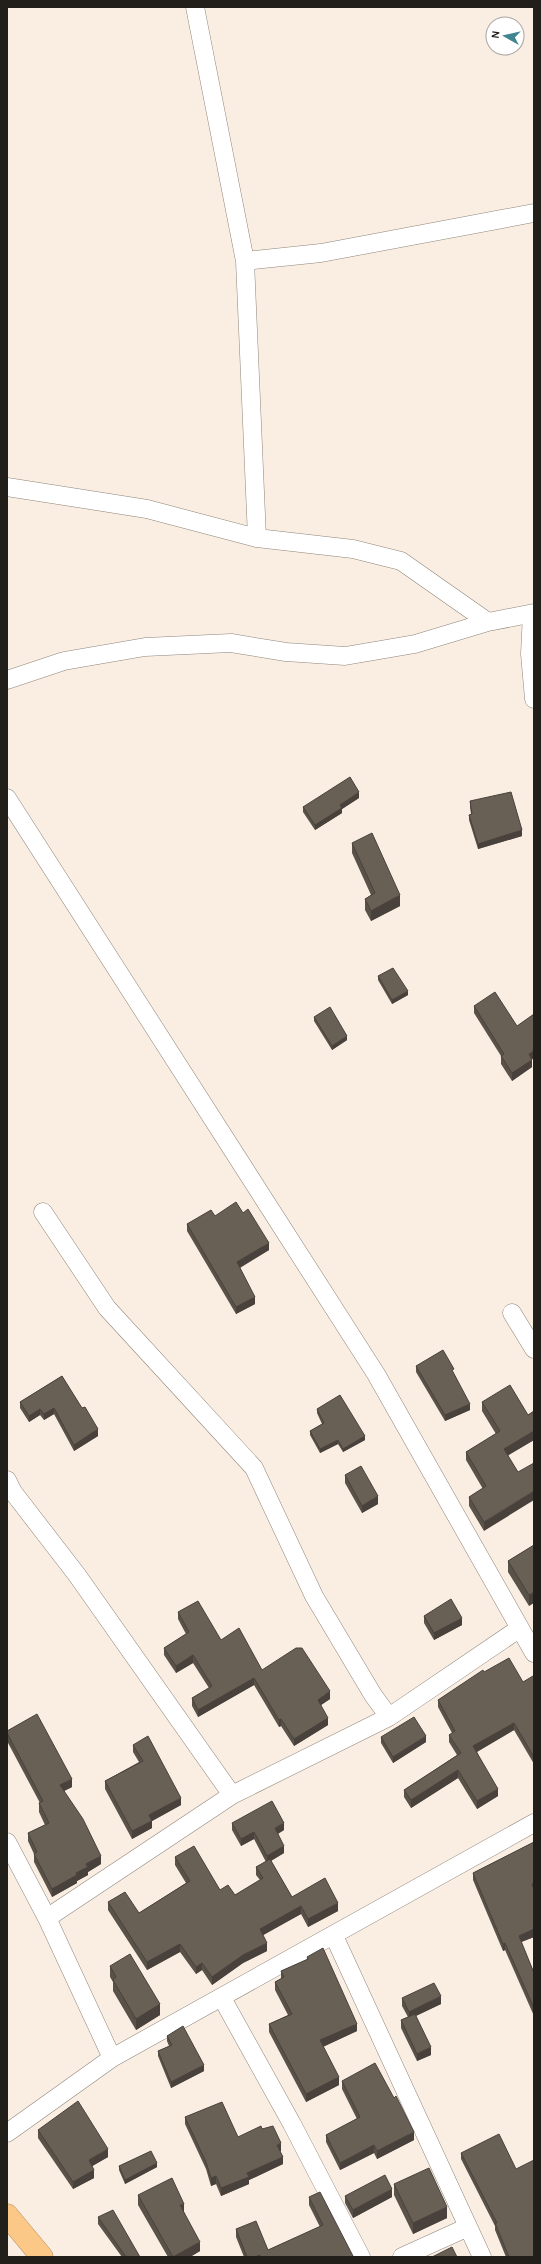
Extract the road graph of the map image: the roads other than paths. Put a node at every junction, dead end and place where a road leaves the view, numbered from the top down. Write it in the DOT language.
graph roads {
  1 [pos="195,7"];
  2 [pos="534,213"];
  3 [pos="246,261"];
  4 [pos="7,487"];
  5 [pos="257,538"];
  6 [pos="533,613"];
  7 [pos="488,622"];
  8 [pos="7,680"];
  9 [pos="534,699"];
  10 [pos="7,798"];
  11 [pos="43,1212"];
  12 [pos="512,1313"];
  13 [pos="534,1349"];
  14 [pos="7,1480"];
  15 [pos="520,1628"];
  16 [pos="534,1653"];
  17 [pos="389,1717"];
  18 [pos="232,1795"];
  19 [pos="534,1823"];
  20 [pos="7,1842"];
  21 [pos="47,1918"];
  22 [pos="334,1936"];
  23 [pos="222,1998"];
  24 [pos="112,2058"];
  25 [pos="7,2132"];
  26 [pos="7,2215"];
  27 [pos="468,2227"];
  28 [pos="32,2254"];
  29 [pos="361,2257"];
  30 [pos="402,2257"];
  31 [pos="482,2257"];
  1 -- 3 [label="street"];
  2 -- 3 [label="street"];
  3 -- 5 [label="street"];
  4 -- 5 [label="street"];
  5 -- 7 [label="street"];
  6 -- 7 [label="street"];
  6 -- 9 [label="street"];
  7 -- 8 [label="street"];
  10 -- 15 [label="street"];
  11 -- 17 [label="street"];
  12 -- 13 [label="street"];
  14 -- 18 [label="street"];
  15 -- 16 [label="street"];
  15 -- 17 [label="street"];
  17 -- 18 [label="street"];
  18 -- 21 [label="street"];
  19 -- 22 [label="street"];
  20 -- 21 [label="street"];
  21 -- 24 [label="street"];
  22 -- 23 [label="street"];
  22 -- 27 [label="street"];
  23 -- 24 [label="street"];
  23 -- 29 [label="street"];
  24 -- 25 [label="street"];
  26 -- 28 [label="highway"];
  27 -- 30 [label="street"];
  27 -- 31 [label="street"];
}
